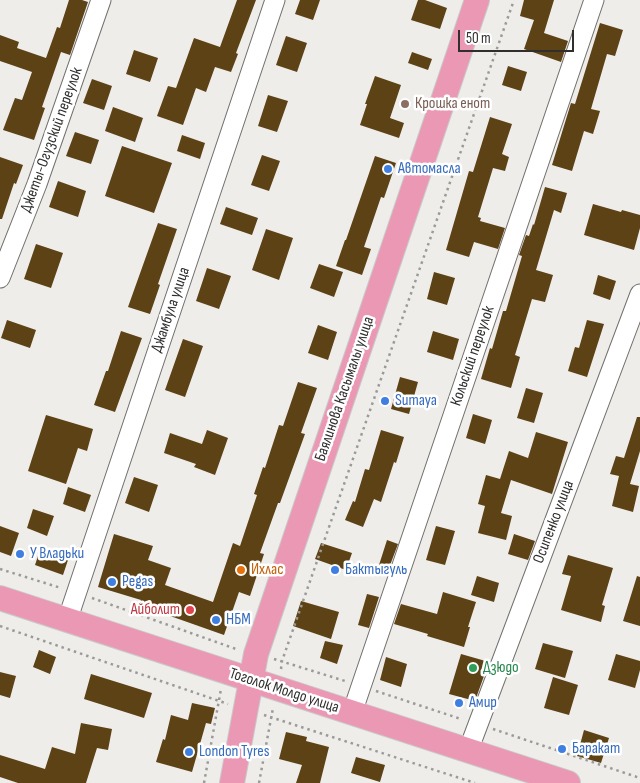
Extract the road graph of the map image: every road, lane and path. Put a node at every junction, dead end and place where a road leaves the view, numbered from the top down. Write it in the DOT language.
graph roads {
  1 [pos="101,0"];
  2 [pos="275,0"];
  3 [pos="477,0"];
  4 [pos="514,0"];
  5 [pos="594,0"];
  6 [pos="0,278"];
  7 [pos="640,294"];
  8 [pos="0,569"];
  9 [pos="76,593"];
  10 [pos="0,598"];
  11 [pos="68,621"];
  12 [pos="0,626"];
  13 [pos="236,649"];
  14 [pos="270,658"];
  15 [pos="282,661"];
  16 [pos="251,680"];
  17 [pos="222,685"];
  18 [pos="361,686"];
  19 [pos="219,700"];
  20 [pos="234,706"];
  21 [pos="273,708"];
  22 [pos="352,713"];
  23 [pos="263,715"];
  24 [pos="271,717"];
  25 [pos="477,724"];
  26 [pos="468,751"];
  27 [pos="640,778"];
  28 [pos="204,783"];
  29 [pos="232,783"];
  30 [pos="259,783"];
  31 [pos="475,783"];
  32 [pos="568,783"];
  1 -- 6 [label="street, Джеты-Огузский переулок"];
  2 -- 9 [label="street, Джамбула улица"];
  3 -- 16 [label="main road, Баялинова Касымалы улица"];
  4 -- 15 [label="path"];
  5 -- 18 [label="street, Кольский переулок"];
  7 -- 25 [label="street, Осипенко улица"];
  8 -- 9 [label="path"];
  9 -- 11 [label="street, Джамбула улица"];
  9 -- 13 [label="path"];
  10 -- 11 [label="main road, Тоголок Молдо улица"];
  11 -- 16 [label="main road, Тоголок Молдо улица"];
  12 -- 19 [label="path"];
  14 -- 15 [label="path"];
  15 -- 18 [label="path"];
  16 -- 22 [label="main road, Тоголок Молдо улица"];
  16 -- 29 [label="main road, Баялинова Касымалы улица"];
  17 -- 19 [label="path"];
  18 -- 22 [label="street, Кольский переулок"];
  18 -- 25 [label="path"];
  19 -- 20 [label="path"];
  19 -- 28 [label="path"];
  21 -- 24 [label="path"];
  22 -- 26 [label="main road, Тоголок Молдо улица"];
  23 -- 24 [label="path"];
  24 -- 30 [label="path"];
  24 -- 31 [label="path"];
  25 -- 26 [label="street, Осипенко улица"];
  25 -- 27 [label="path"];
  26 -- 32 [label="main road, Тоголок Молдо улица"];
}
